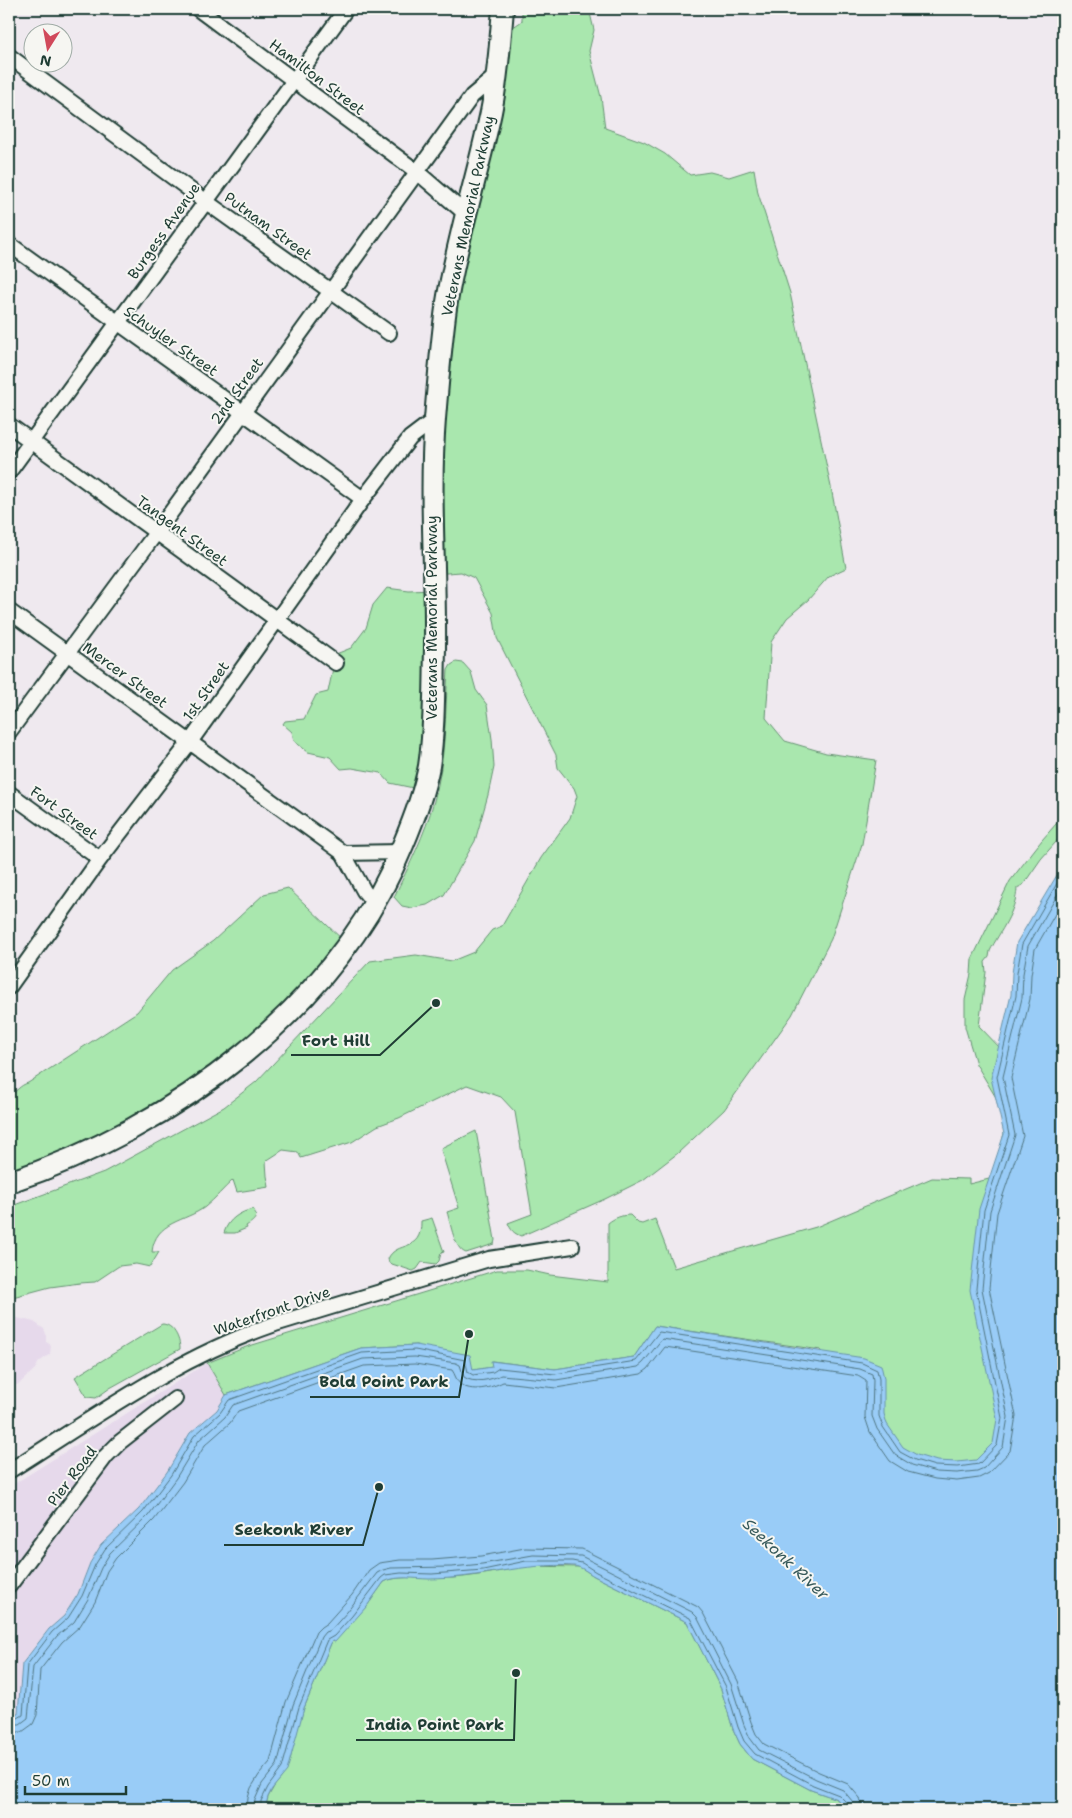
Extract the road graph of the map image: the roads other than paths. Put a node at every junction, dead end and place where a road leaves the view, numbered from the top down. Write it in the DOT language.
graph roads {
  1 [pos="198,9"];
  2 [pos="346,9"];
  3 [pos="503,9"];
  4 [pos="9,56"];
  5 [pos="497,75"];
  6 [pos="293,79"];
  7 [pos="416,171"];
  8 [pos="205,201"];
  9 [pos="466,214"];
  10 [pos="9,244"];
  11 [pos="330,290"];
  12 [pos="118,323"];
  13 [pos="389,333"];
  14 [pos="242,411"];
  15 [pos="435,419"];
  16 [pos="9,425"];
  17 [pos="30,441"];
  18 [pos="9,472"];
  19 [pos="364,499"];
  20 [pos="156,533"];
  21 [pos="9,611"];
  22 [pos="277,619"];
  23 [pos="67,653"];
  24 [pos="336,663"];
  25 [pos="9,732"];
  26 [pos="190,742"];
  27 [pos="9,793"];
  28 [pos="400,852"];
  29 [pos="344,853"];
  30 [pos="100,859"];
  31 [pos="374,903"];
  32 [pos="10,982"];
  33 [pos="9,1182"];
  34 [pos="572,1246"];
  35 [pos="175,1399"];
  36 [pos="9,1471"];
  37 [pos="9,1586"];
  1 -- 6 [label="street, Hamilton Street"];
  2 -- 6 [label="street, Burgess Avenue"];
  3 -- 5 [label="main road, Veterans Memorial Parkway"];
  4 -- 8 [label="street, Putnam Street"];
  5 -- 7 [label="street, 2nd Street"];
  5 -- 9 [label="main road, Veterans Memorial Parkway"];
  6 -- 7 [label="street, Hamilton Street"];
  6 -- 8 [label="street, Burgess Avenue"];
  7 -- 9 [label="street, Hamilton Street"];
  7 -- 11 [label="street, 2nd Street"];
  8 -- 11 [label="street, Putnam Street"];
  8 -- 12 [label="street, Burgess Avenue"];
  9 -- 15 [label="main road, Veterans Memorial Parkway"];
  10 -- 12 [label="street, Schuyler Street"];
  11 -- 13 [label="street, Putnam Street"];
  11 -- 14 [label="street, 2nd Street"];
  12 -- 14 [label="street, Schuyler Street"];
  12 -- 17 [label="street, Burgess Avenue"];
  14 -- 19 [label="street, Schuyler Street"];
  14 -- 20 [label="street, 2nd Street"];
  15 -- 19 [label="street, 1st Street"];
  15 -- 28 [label="main road, Veterans Memorial Parkway"];
  16 -- 17 [label="street, Tangent Street"];
  17 -- 18 [label="street, Burgess Avenue"];
  17 -- 20 [label="street, Tangent Street"];
  19 -- 22 [label="street, 1st Street"];
  20 -- 22 [label="street, Tangent Street"];
  20 -- 23 [label="street, 2nd Street"];
  21 -- 23 [label="street, Mercer Street"];
  22 -- 24 [label="street, Tangent Street"];
  22 -- 26 [label="street, 1st Street"];
  23 -- 25 [label="street, 2nd Street"];
  23 -- 26 [label="street, Mercer Street"];
  26 -- 29 [label="street, Mercer Street"];
  26 -- 30 [label="street, 1st Street"];
  27 -- 30 [label="street, Fort Street"];
  28 -- 29 [label="street"];
  28 -- 31 [label="main road, Veterans Memorial Parkway"];
  29 -- 31 [label="street, Mercer Street"];
  30 -- 32 [label="street, 1st Street"];
  31 -- 33 [label="main road, Veterans Memorial Parkway"];
  34 -- 36 [label="street, Waterfront Drive"];
  35 -- 37 [label="street, Pier Road"];
}
